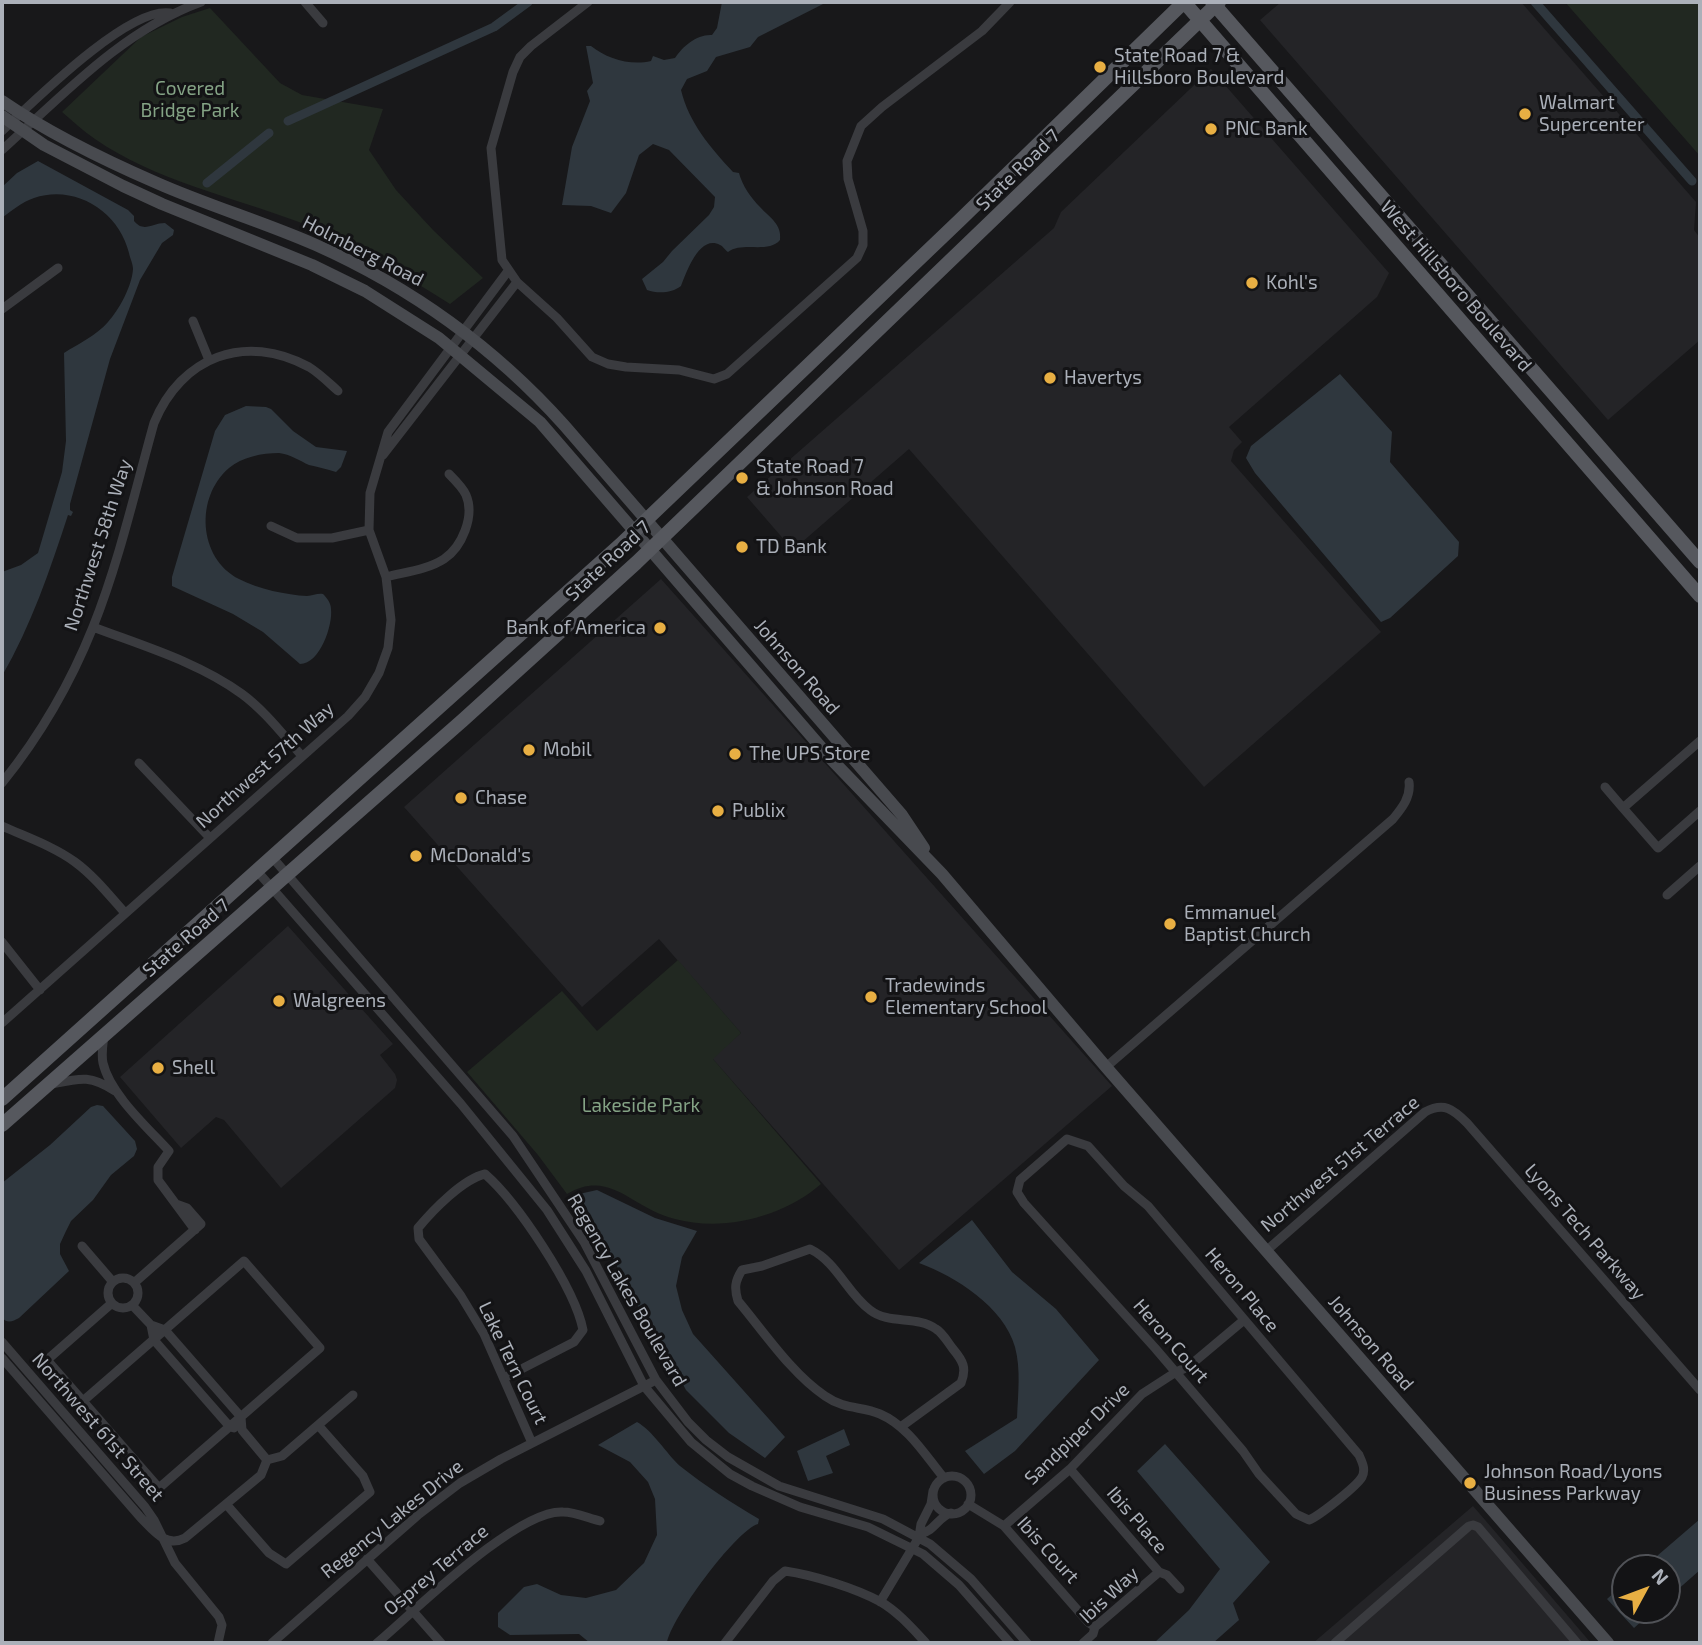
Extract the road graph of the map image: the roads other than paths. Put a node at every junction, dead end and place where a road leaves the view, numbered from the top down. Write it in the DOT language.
graph roads {
  1 [pos="201,2"];
  2 [pos="304,2"];
  3 [pos="588,2"];
  4 [pos="1010,2"];
  5 [pos="1184,2"];
  6 [pos="1216,3"];
  7 [pos="170,13"];
  8 [pos="1200,21"];
  9 [pos="323,23"];
  10 [pos="2,101"];
  11 [pos="21,114"];
  12 [pos="33,121"];
  13 [pos="5,123"];
  14 [pos="22,132"];
  15 [pos="2,150"];
  16 [pos="960,220"];
  17 [pos="1403,255"];
  18 [pos="948,264"];
  19 [pos="913,265"];
  20 [pos="58,268"];
  21 [pos="1444,268"];
  22 [pos="508,271"];
  23 [pos="1421,275"];
  24 [pos="517,282"];
  25 [pos="1466,294"];
  26 [pos="908,303"];
  27 [pos="2,309"];
  28 [pos="193,321"];
  29 [pos="462,331"];
  30 [pos="474,340"];
  31 [pos="450,347"];
  32 [pos="461,356"];
  33 [pos="209,360"];
  34 [pos="338,391"];
  35 [pos="380,459"];
  36 [pos="449,474"];
  37 [pos="1621,505"];
  38 [pos="646,521"];
  39 [pos="271,527"];
  40 [pos="369,530"];
  41 [pos="635,531"];
  42 [pos="661,539"];
  43 [pos="1689,549"];
  44 [pos="650,550"];
  45 [pos="1700,562"];
  46 [pos="1677,569"];
  47 [pos="1700,572"];
  48 [pos="386,577"];
  49 [pos="1700,596"];
  50 [pos="93,627"];
  51 [pos="1700,741"];
  52 [pos="302,756"];
  53 [pos="139,763"];
  54 [pos="848,777"];
  55 [pos="1409,782"];
  56 [pos="2,783"];
  57 [pos="1605,787"];
  58 [pos="1623,808"];
  59 [pos="1700,811"];
  60 [pos="902,815"];
  61 [pos="2,826"];
  62 [pos="210,838"];
  63 [pos="272,857"];
  64 [pos="1700,866"];
  65 [pos="257,871"];
  66 [pos="942,874"];
  67 [pos="287,875"];
  68 [pos="272,888"];
  69 [pos="1667,895"];
  70 [pos="125,913"];
  71 [pos="2,942"];
  72 [pos="40,990"];
  73 [pos="2,1023"];
  74 [pos="104,1035"];
  75 [pos="1106,1067"];
  76 [pos="48,1084"];
  77 [pos="117,1091"];
  78 [pos="2,1099"];
  79 [pos="1438,1106"];
  80 [pos="2,1125"];
  81 [pos="1045,1157"];
  82 [pos="82,1246"];
  83 [pos="1266,1251"];
  84 [pos="113,1282"];
  85 [pos="134,1283"];
  86 [pos="112,1303"];
  87 [pos="132,1305"];
  88 [pos="1244,1320"];
  89 [pos="151,1325"];
  90 [pos="165,1330"];
  91 [pos="154,1340"];
  92 [pos="2,1342"];
  93 [pos="2,1358"];
  94 [pos="1175,1372"];
  95 [pos="504,1378"];
  96 [pos="656,1380"];
  97 [pos="644,1386"];
  98 [pos="1700,1390"];
  99 [pos="353,1395"];
  100 [pos="83,1401"];
  101 [pos="241,1417"];
  102 [pos="318,1425"];
  103 [pos="902,1426"];
  104 [pos="230,1427"];
  105 [pos="242,1430"];
  106 [pos="532,1443"];
  107 [pos="267,1460"];
  108 [pos="1070,1469"];
  109 [pos="944,1478"];
  110 [pos="933,1491"];
  111 [pos="1335,1501"];
  112 [pos="226,1504"];
  113 [pos="968,1504"];
  114 [pos="951,1513"];
  115 [pos="600,1521"];
  116 [pos="1004,1526"];
  117 [pos="920,1536"];
  118 [pos="161,1538"];
  119 [pos="912,1548"];
  120 [pos="367,1559"];
  121 [pos="1159,1572"];
  122 [pos="1180,1590"];
  123 [pos="880,1602"];
  124 [pos="413,1612"];
  125 [pos="1096,1627"];
  126 [pos="218,1643"];
  127 [pos="272,1643"];
  128 [pos="377,1643"];
  129 [pos="441,1643"];
  130 [pos="726,1643"];
  131 [pos="926,1643"];
  132 [pos="1010,1643"];
  133 [pos="1027,1643"];
  134 [pos="1083,1643"];
  135 [pos="1335,1643"];
  136 [pos="1577,1643"];
  137 [pos="1608,1643"];
  1 -- 7 [label="street"];
  2 -- 9 [label="street"];
  3 -- 22 [label="street"];
  4 -- 24 [label="street"];
  5 -- 8 [label="main road, West Hillsboro Boulevard"];
  5 -- 16 [label="main road, State Road 7"];
  6 -- 8 [label="main road, State Road 7"];
  6 -- 21 [label="main road, West Hillsboro Boulevard"];
  7 -- 11 [label="street"];
  7 -- 12 [label="street"];
  8 -- 17 [label="main road, West Hillsboro Boulevard"];
  8 -- 18 [label="main road, State Road 7"];
  10 -- 11 [label="street, Holmberg Road"];
  11 -- 12 [label="street, Holmberg Road"];
  11 -- 13 [label="street"];
  12 -- 14 [label="street"];
  12 -- 29 [label="street, Holmberg Road"];
  13 -- 14 [label="street, Holmberg Road"];
  14 -- 15 [label="street"];
  14 -- 31 [label="street, Holmberg Road"];
  16 -- 18 [label="main road"];
  16 -- 19 [label="main road, State Road 7"];
  17 -- 21 [label="main road"];
  17 -- 23 [label="main road, West Hillsboro Boulevard"];
  18 -- 26 [label="main road, State Road 7"];
  19 -- 26 [label="main road"];
  19 -- 38 [label="main road, State Road 7"];
  20 -- 27 [label="street"];
  21 -- 25 [label="main road, West Hillsboro Boulevard"];
  22 -- 24 [label="street"];
  22 -- 29 [label="street, Northwest 57th Way"];
  23 -- 25 [label="main road"];
  23 -- 37 [label="main road, West Hillsboro Boulevard"];
  24 -- 30 [label="street, Northwest 57th Way"];
  25 -- 43 [label="main road, West Hillsboro Boulevard"];
  26 -- 42 [label="main road, State Road 7"];
  28 -- 33 [label="street"];
  29 -- 30 [label="street, Holmberg Road"];
  29 -- 31 [label="street, Northwest 57th Way"];
  30 -- 32 [label="street, Northwest 57th Way"];
  30 -- 38 [label="street, Holmberg Road"];
  31 -- 32 [label="street, Holmberg Road"];
  31 -- 35 [label="street, Northwest 57th Way"];
  32 -- 35 [label="street, Northwest 57th Way"];
  32 -- 41 [label="street, Holmberg Road"];
  33 -- 34 [label="street"];
  33 -- 50 [label="street, Northwest 58th Way"];
  35 -- 40 [label="street, Northwest 57th Way"];
  36 -- 48 [label="street"];
  37 -- 43 [label="main road"];
  37 -- 46 [label="main road, West Hillsboro Boulevard"];
  38 -- 41 [label="main road, State Road 7"];
  38 -- 42 [label="street, Johnson Road"];
  39 -- 40 [label="street"];
  40 -- 48 [label="street, Northwest 57th Way"];
  41 -- 44 [label="street, Johnson Road"];
  41 -- 63 [label="main road, State Road 7"];
  42 -- 44 [label="main road, State Road 7"];
  42 -- 60 [label="street, Johnson Road"];
  43 -- 45 [label="main road, West Hillsboro Boulevard"];
  44 -- 54 [label="street, Johnson Road"];
  44 -- 67 [label="main road, State Road 7"];
  46 -- 47 [label="main road"];
  46 -- 49 [label="main road, West Hillsboro Boulevard"];
  48 -- 52 [label="street, Northwest 57th Way"];
  50 -- 52 [label="street"];
  50 -- 56 [label="street, Northwest 58th Way"];
  51 -- 58 [label="street"];
  52 -- 62 [label="street, Northwest 57th Way"];
  53 -- 62 [label="street"];
  54 -- 60 [label="street"];
  54 -- 66 [label="street, Johnson Road"];
  55 -- 75 [label="street"];
  57 -- 58 [label="street"];
  58 -- 59 [label="street"];
  60 -- 66 [label="street, Johnson Road"];
  61 -- 70 [label="street"];
  62 -- 70 [label="street, Northwest 57th Way"];
  63 -- 65 [label="main road, State Road 7"];
  63 -- 67 [label="street, Regency Lakes Boulevard"];
  64 -- 69 [label="street"];
  65 -- 68 [label="street, Regency Lakes Boulevard"];
  65 -- 78 [label="main road, State Road 7"];
  66 -- 75 [label="street, Johnson Road"];
  67 -- 68 [label="main road, State Road 7"];
  67 -- 96 [label="street, Regency Lakes Boulevard"];
  68 -- 74 [label="main road, State Road 7"];
  68 -- 97 [label="street, Regency Lakes Boulevard"];
  70 -- 72 [label="street, Northwest 57th Way"];
  71 -- 72 [label="street"];
  72 -- 73 [label="street, Northwest 57th Way"];
  74 -- 76 [label="main road, State Road 7"];
  74 -- 77 [label="street"];
  75 -- 83 [label="street, Johnson Road"];
  76 -- 77 [label="street"];
  76 -- 80 [label="main road, State Road 7"];
  77 -- 85 [label="street"];
  79 -- 83 [label="street, Northwest 51st Terrace"];
  79 -- 98 [label="street, Lyons Tech Parkway"];
  81 -- 88 [label="street, Heron Place"];
  81 -- 94 [label="street, Heron Court"];
  82 -- 84 [label="street"];
  83 -- 137 [label="street, Johnson Road"];
  84 -- 85 [label="street"];
  84 -- 86 [label="street"];
  85 -- 87 [label="street"];
  86 -- 87 [label="street"];
  86 -- 100 [label="street"];
  87 -- 89 [label="street"];
  88 -- 94 [label="street, Sandpiper Drive"];
  88 -- 111 [label="street, Heron Place"];
  89 -- 90 [label="street"];
  89 -- 91 [label="street"];
  90 -- 91 [label="street"];
  90 -- 101 [label="street"];
  90 -- 101 [label="street"];
  91 -- 100 [label="street"];
  91 -- 104 [label="street"];
  92 -- 118 [label="street, Northwest 61st Street"];
  93 -- 118 [label="street, Northwest 61st Street"];
  94 -- 108 [label="street, Sandpiper Drive"];
  94 -- 111 [label="street, Heron Court"];
  95 -- 95 [label="street, Lake Tern Court"];
  95 -- 106 [label="street, Lake Tern Court"];
  96 -- 97 [label="street, Regency Lakes Drive"];
  96 -- 117 [label="street, Regency Lakes Boulevard"];
  97 -- 106 [label="street, Regency Lakes Drive"];
  97 -- 119 [label="street, Regency Lakes Boulevard"];
  99 -- 102 [label="street"];
  100 -- 104 [label="street"];
  101 -- 104 [label="street"];
  101 -- 105 [label="street"];
  102 -- 107 [label="street"];
  102 -- 112 [label="street"];
  103 -- 103 [label="street"];
  103 -- 109 [label="street"];
  104 -- 105 [label="street"];
  105 -- 107 [label="street"];
  106 -- 120 [label="street, Regency Lakes Drive"];
  107 -- 112 [label="street"];
  108 -- 116 [label="street, Sandpiper Drive"];
  108 -- 121 [label="street, Ibis Place"];
  109 -- 110 [label="street"];
  109 -- 113 [label="street"];
  110 -- 114 [label="street"];
  110 -- 117 [label="street"];
  112 -- 118 [label="street"];
  113 -- 114 [label="street"];
  113 -- 116 [label="street, Ibis Court"];
  114 -- 117 [label="street"];
  115 -- 124 [label="street, Osprey Terrace"];
  116 -- 125 [label="street, Ibis Court"];
  117 -- 119 [label="street"];
  117 -- 133 [label="street, Regency Lakes Boulevard"];
  118 -- 126 [label="street, Northwest 61st Street"];
  119 -- 123 [label="street"];
  119 -- 132 [label="street, Regency Lakes Boulevard"];
  120 -- 124 [label="street"];
  120 -- 127 [label="street, Regency Lakes Drive"];
  121 -- 122 [label="street, Ibis Place"];
  121 -- 125 [label="street, Ibis Way"];
  123 -- 130 [label="street"];
  123 -- 131 [label="street"];
  124 -- 128 [label="street, Osprey Terrace"];
  124 -- 129 [label="street"];
  125 -- 134 [label="street, Ibis Way"];
  135 -- 136 [label="street"];
}
